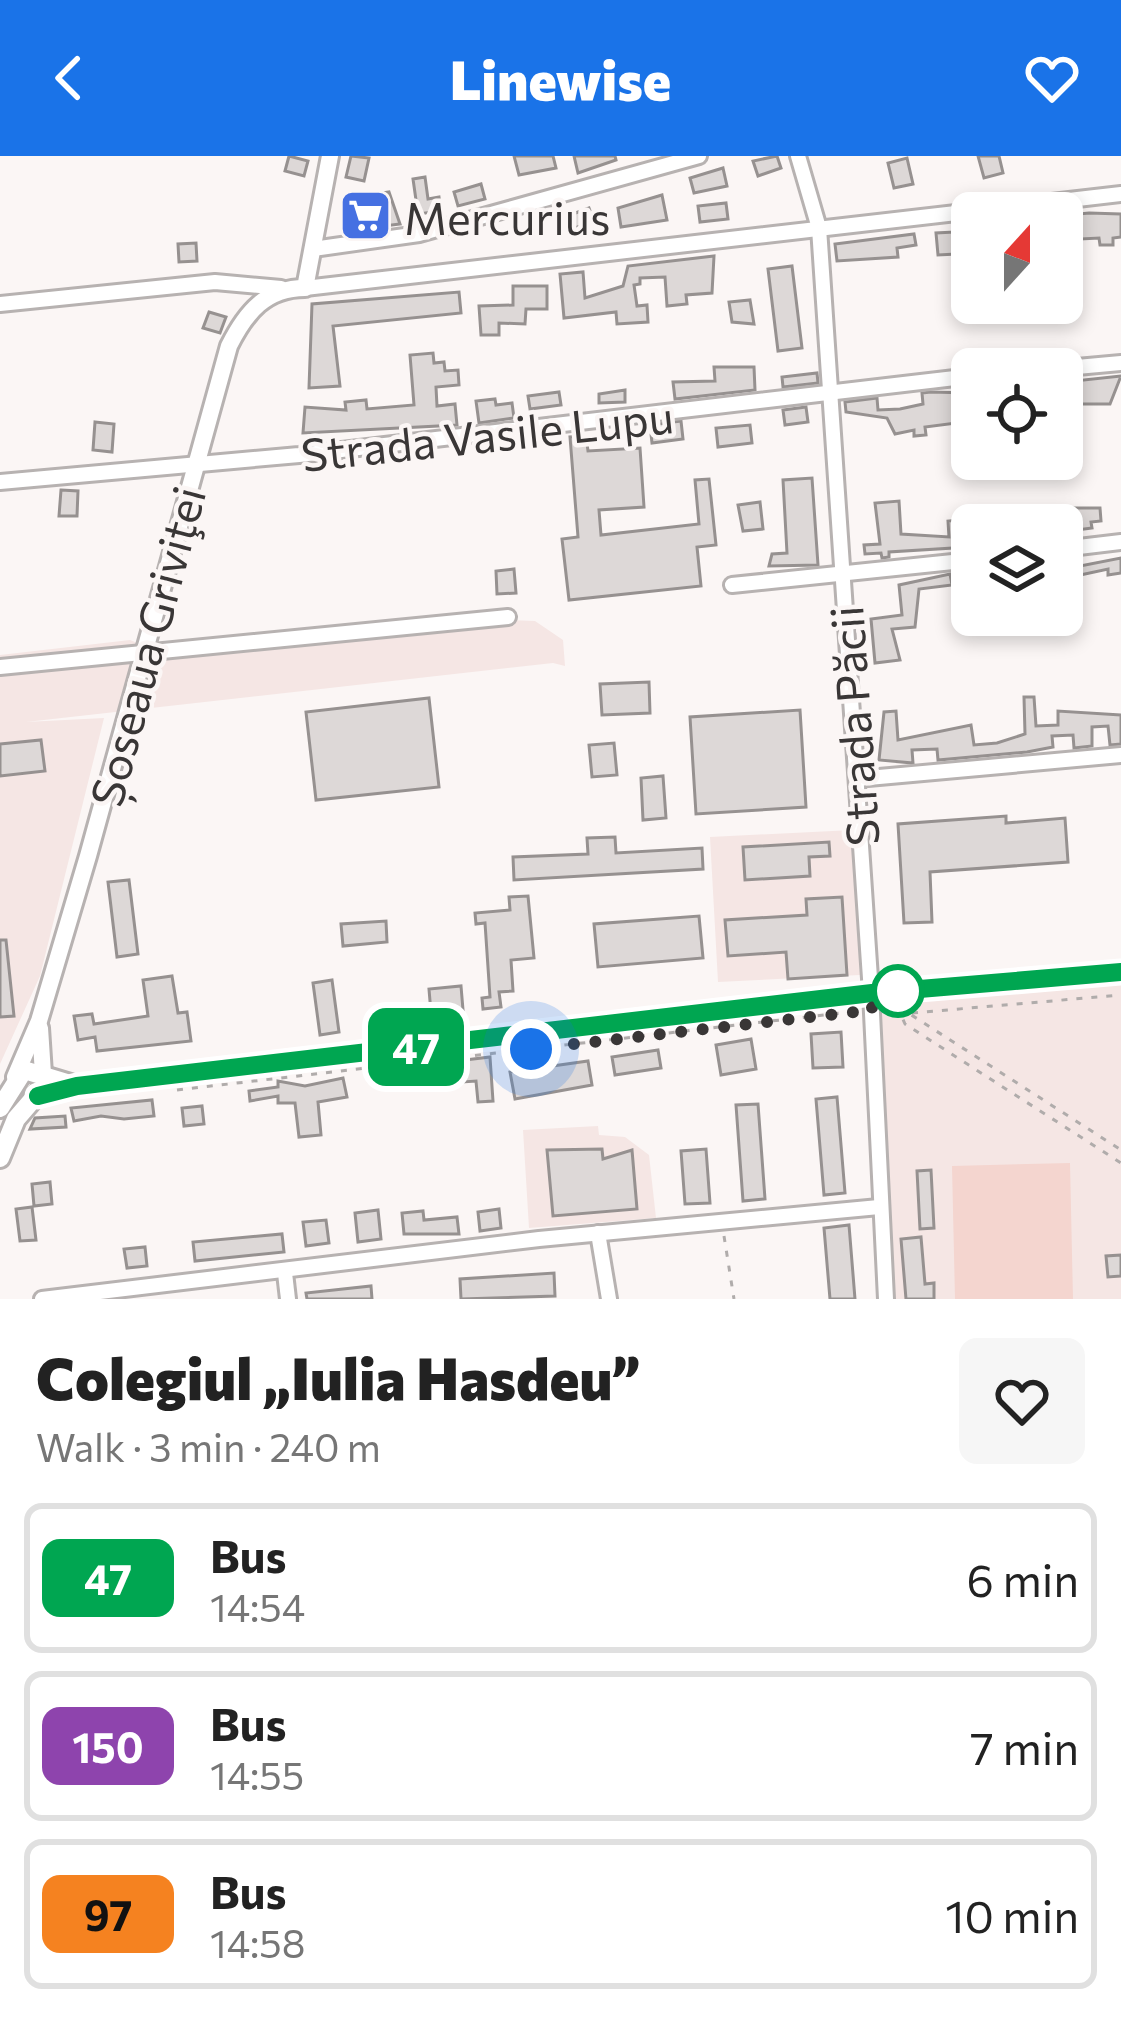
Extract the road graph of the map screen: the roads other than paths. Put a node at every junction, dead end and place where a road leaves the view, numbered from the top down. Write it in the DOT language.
graph roads {
  1 [pos="330,156"];
  2 [pos="699,156"];
  3 [pos="798,156"];
  4 [pos="1121,194"];
  5 [pos="819,228"];
  6 [pos="313,249"];
  7 [pos="281,288"];
  8 [pos="305,288"];
  9 [pos="0,304"];
  10 [pos="1121,363"];
  11 [pos="1083,366"];
  12 [pos="951,378"];
  13 [pos="830,391"];
  14 [pos="196,462"];
  15 [pos="0,482"];
  16 [pos="1121,542"];
  17 [pos="1083,547"];
  18 [pos="951,562"];
  19 [pos="841,575"];
  20 [pos="732,585"];
  21 [pos="508,617"];
  22 [pos="146,651"];
  23 [pos="0,667"];
  24 [pos="1121,755"];
  25 [pos="857,779"];
  26 [pos="1121,972"];
  27 [pos="872,1001"];
  28 [pos="39,1021"];
  29 [pos="43,1074"];
  30 [pos="15,1077"];
  31 [pos="77,1086"];
  32 [pos="38,1096"];
  33 [pos="0,1108"];
  34 [pos="0,1157"];
  35 [pos="879,1207"];
  36 [pos="598,1233"];
  37 [pos="285,1273"];
  38 [pos="42,1299"];
  39 [pos="288,1299"];
  40 [pos="609,1299"];
  41 [pos="886,1299"];
  1 -- 6 [label="street"];
  2 -- 6 [label="street"];
  3 -- 5 [label="street, Strada Păcii"];
  4 -- 5 [label="street"];
  5 -- 8 [label="street"];
  5 -- 13 [label="street, Strada Păcii"];
  6 -- 8 [label="street"];
  7 -- 8 [label="street"];
  7 -- 9 [label="street"];
  7 -- 14 [label="street, Șoseaua Griviţei"];
  10 -- 11 [label="street"];
  12 -- 13 [label="street, Strada Vasile Lupu"];
  13 -- 14 [label="street, Strada Vasile Lupu"];
  13 -- 19 [label="street, Strada Păcii"];
  14 -- 15 [label="street, Strada Vasile Lupu"];
  14 -- 22 [label="street, Șoseaua Griviţei"];
  16 -- 17 [label="street"];
  18 -- 19 [label="street"];
  19 -- 20 [label="street"];
  19 -- 25 [label="street, Strada Păcii"];
  21 -- 22 [label="street"];
  22 -- 23 [label="street"];
  22 -- 28 [label="street, Șoseaua Griviţei"];
  24 -- 25 [label="street"];
  25 -- 27 [label="street, Strada Păcii"];
  26 -- 27 [label="main road"];
  27 -- 31 [label="main road"];
  27 -- 35 [label="street, Strada Păcii"];
  28 -- 29 [label="street, Șoseaua Griviţei"];
  28 -- 30 [label="street, Șoseaua Griviţei"];
  29 -- 30 [label="main road"];
  29 -- 31 [label="main road"];
  29 -- 32 [label="main road"];
  30 -- 33 [label="main road"];
  31 -- 32 [label="main road"];
  32 -- 34 [label="main road"];
  35 -- 36 [label="street"];
  35 -- 41 [label="street, Strada Păcii"];
  36 -- 37 [label="street"];
  36 -- 40 [label="street"];
  37 -- 38 [label="street"];
  37 -- 39 [label="street"];
}
